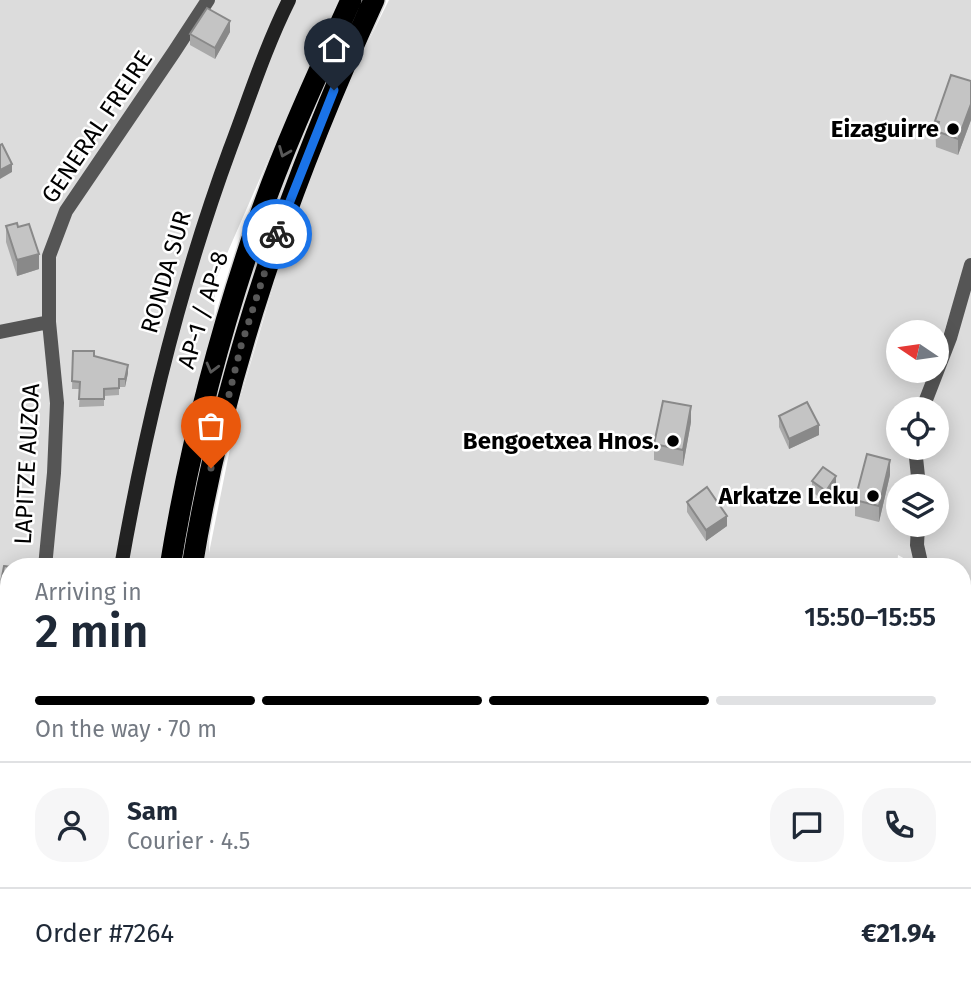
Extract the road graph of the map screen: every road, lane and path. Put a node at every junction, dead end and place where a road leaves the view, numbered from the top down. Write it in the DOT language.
graph roads {
  1 [pos="208,0"];
  2 [pos="289,0"];
  3 [pos="351,0"];
  4 [pos="374,0"];
  5 [pos="971,265"];
  6 [pos="49,322"];
  7 [pos="0,332"];
  8 [pos="927,397"];
  9 [pos="918,537"];
  10 [pos="46,558"];
  11 [pos="123,558"];
  12 [pos="172,558"];
  13 [pos="194,558"];
  14 [pos="920,558"];
  1 -- 6 [label="street, GENERAL FREIRE"];
  2 -- 11 [label="main road, RONDA SUR"];
  3 -- 12 [label="highway, AP-1 / AP-8, one-way"];
  4 -- 13 [label="highway, AP-1 / AP-8"];
  5 -- 8 [label="street"];
  6 -- 7 [label="street"];
  6 -- 10 [label="street, LAPITZE AUZOA"];
  9 -- 14 [label="street"];
}
